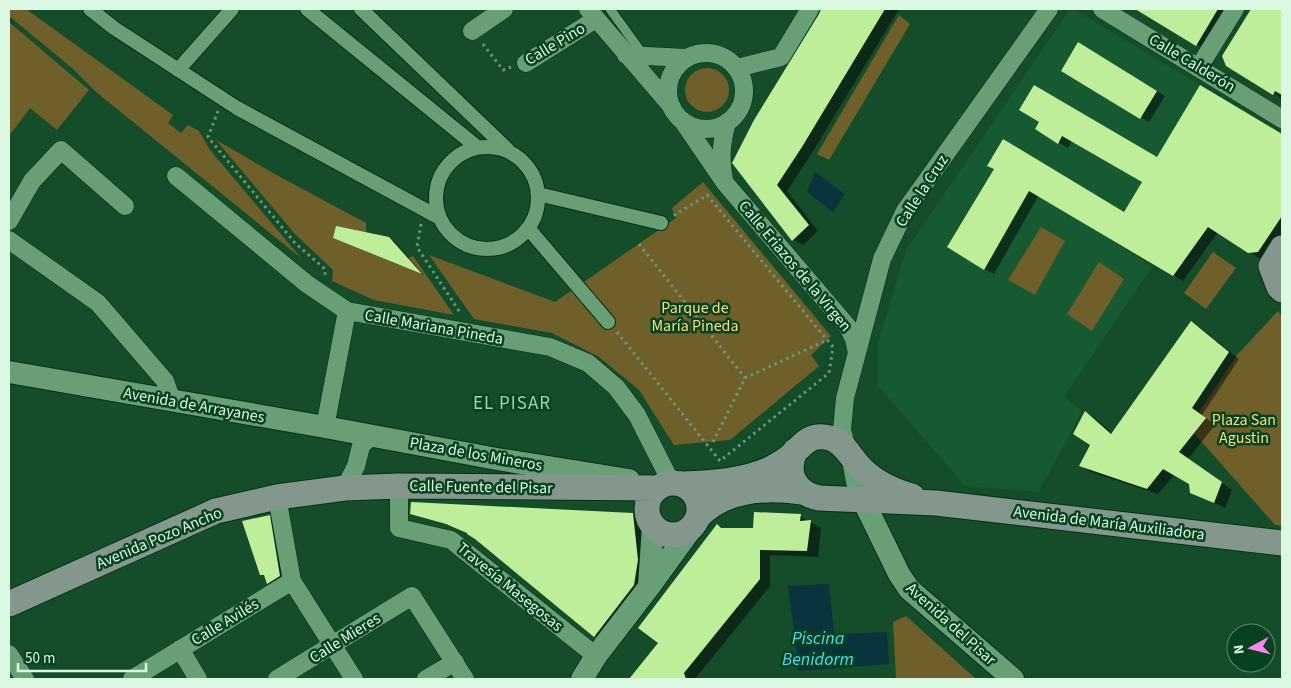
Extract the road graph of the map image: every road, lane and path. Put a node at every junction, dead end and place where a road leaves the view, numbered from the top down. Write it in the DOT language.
graph roads {
  1 [pos="90,9"];
  2 [pos="232,9"];
  3 [pos="307,9"];
  4 [pos="361,9"];
  5 [pos="504,9"];
  6 [pos="810,9"];
  7 [pos="1049,9"];
  8 [pos="1102,9"];
  9 [pos="1235,9"];
  10 [pos="598,12"];
  11 [pos="472,30"];
  12 [pos="626,55"];
  13 [pos="644,56"];
  14 [pos="687,58"];
  15 [pos="526,63"];
  16 [pos="1199,67"];
  17 [pos="736,68"];
  18 [pos="178,70"];
  19 [pos="222,98"];
  20 [pos="678,115"];
  21 [pos="1282,119"];
  22 [pos="727,122"];
  23 [pos="477,147"];
  24 [pos="510,152"];
  25 [pos="176,176"];
  26 [pos="725,183"];
  27 [pos="538,194"];
  28 [pos="125,206"];
  29 [pos="423,209"];
  30 [pos="440,218"];
  31 [pos="9,221"];
  32 [pos="662,223"];
  33 [pos="528,228"];
  34 [pos="9,240"];
  35 [pos="639,244"];
  36 [pos="1276,257"];
  37 [pos="1282,290"];
  38 [pos="321,294"];
  39 [pos="347,311"];
  40 [pos="463,317"];
  41 [pos="608,322"];
  42 [pos="827,340"];
  43 [pos="857,353"];
  44 [pos="9,372"];
  45 [pos="745,378"];
  46 [pos="845,398"];
  47 [pos="172,401"];
  48 [pos="325,427"];
  49 [pos="379,436"];
  50 [pos="816,437"];
  51 [pos="713,442"];
  52 [pos="795,451"];
  53 [pos="359,454"];
  54 [pos="850,457"];
  55 [pos="391,487"];
  56 [pos="345,488"];
  57 [pos="802,492"];
  58 [pos="662,496"];
  59 [pos="277,497"];
  60 [pos="828,498"];
  61 [pos="863,500"];
  62 [pos="891,501"];
  63 [pos="936,503"];
  64 [pos="696,521"];
  65 [pos="885,545"];
  66 [pos="1279,548"];
  67 [pos="292,581"];
  68 [pos="649,587"];
  69 [pos="9,604"];
  70 [pos="333,645"];
  71 [pos="180,649"];
  72 [pos="9,654"];
  73 [pos="596,656"];
  74 [pos="455,662"];
  75 [pos="25,679"];
  76 [pos="132,679"];
  77 [pos="198,679"];
  78 [pos="277,679"];
  79 [pos="354,679"];
  80 [pos="426,679"];
  81 [pos="465,679"];
  82 [pos="582,679"];
  83 [pos="1013,679"];
  1 -- 18 [label="street"];
  2 -- 18 [label="street"];
  3 -- 23 [label="street"];
  4 -- 24 [label="street"];
  5 -- 11 [label="street"];
  6 -- 17 [label="street"];
  7 -- 43 [label="street, Calle la Cruz"];
  8 -- 16 [label="street, Calle Calderón"];
  9 -- 16 [label="street"];
  10 -- 12 [label="street, Calle Eriazos de la Virgen"];
  10 -- 13 [label="lane"];
  10 -- 15 [label="street, Calle Pino"];
  11 -- 15 [label="path, Calle Pino"];
  12 -- 13 [label="street"];
  12 -- 20 [label="street, Calle Eriazos de la Virgen"];
  13 -- 14 [label="street"];
  14 -- 17 [label="street"];
  14 -- 20 [label="street"];
  16 -- 21 [label="street, Calle Calderón"];
  17 -- 22 [label="street"];
  18 -- 19 [label="street"];
  19 -- 29 [label="street"];
  19 -- 38 [label="path"];
  20 -- 22 [label="street"];
  20 -- 26 [label="street, Calle Eriazos de la Virgen"];
  22 -- 26 [label="street"];
  23 -- 24 [label="street"];
  23 -- 30 [label="street"];
  24 -- 27 [label="street"];
  25 -- 38 [label="street, Calle Mariana Pineda"];
  26 -- 43 [label="street, Calle Eriazos de la Virgen"];
  27 -- 32 [label="street"];
  27 -- 33 [label="street"];
  28 -- 31 [label="street"];
  29 -- 30 [label="street"];
  29 -- 40 [label="path"];
  30 -- 33 [label="street"];
  32 -- 42 [label="path"];
  33 -- 41 [label="street"];
  34 -- 47 [label="street"];
  35 -- 45 [label="path"];
  36 -- 37 [label="main road"];
  38 -- 39 [label="street, Calle Mariana Pineda"];
  39 -- 48 [label="street"];
  39 -- 58 [label="street, Calle Mariana Pineda"];
  41 -- 42 [label="path"];
  42 -- 45 [label="path"];
  43 -- 46 [label="street, Calle la Cruz"];
  44 -- 47 [label="street, Avenida de Arrayanes"];
  45 -- 51 [label="path"];
  46 -- 50 [label="street, Calle la Cruz"];
  46 -- 54 [label="street, Calle la Cruz"];
  47 -- 48 [label="street, Avenida de Arrayanes"];
  48 -- 49 [label="street, Avenida de Arrayanes"];
  49 -- 53 [label="street"];
  49 -- 58 [label="street, Plaza de los Mineros"];
  50 -- 52 [label="main road"];
  50 -- 54 [label="main road, Avenida de María Auxiliadora"];
  52 -- 57 [label="main road"];
  52 -- 58 [label="main road"];
  53 -- 55 [label="street"];
  53 -- 56 [label="street"];
  54 -- 60 [label="main road"];
  54 -- 61 [label="street, Avenida del Pisar"];
  54 -- 63 [label="main road, Avenida de María Auxiliadora"];
  55 -- 56 [label="main road, Calle Fuente del Pisar"];
  55 -- 58 [label="main road, Calle Fuente del Pisar"];
  55 -- 73 [label="street, Travesía Masegosas"];
  56 -- 59 [label="main road, Avenida Pozo Ancho"];
  57 -- 60 [label="main road, Avenida de María Auxiliadora"];
  57 -- 64 [label="main road, Avenida de María Auxiliadora"];
  58 -- 64 [label="main road"];
  58 -- 64 [label="main road, Avenida de María Auxiliadora"];
  58 -- 68 [label="street"];
  59 -- 67 [label="street"];
  59 -- 69 [label="main road, Avenida Pozo Ancho"];
  60 -- 61 [label="main road, Avenida de María Auxiliadora"];
  60 -- 65 [label="street, Avenida del Pisar"];
  61 -- 62 [label="main road, Avenida de María Auxiliadora"];
  61 -- 65 [label="street, Avenida del Pisar"];
  62 -- 63 [label="main road, Avenida de María Auxiliadora"];
  62 -- 65 [label="street, Avenida del Pisar"];
  63 -- 66 [label="main road, Avenida de María Auxiliadora"];
  64 -- 68 [label="street"];
  65 -- 83 [label="street, Avenida del Pisar"];
  67 -- 70 [label="street"];
  67 -- 71 [label="street, Calle Avilés"];
  68 -- 73 [label="street"];
  70 -- 74 [label="street, Calle Mieres"];
  70 -- 78 [label="street, Calle Mieres"];
  70 -- 79 [label="street"];
  71 -- 76 [label="street, Calle Avilés"];
  71 -- 77 [label="street"];
  72 -- 75 [label="street"];
  73 -- 82 [label="street"];
  74 -- 80 [label="street"];
  74 -- 81 [label="street"];
}
